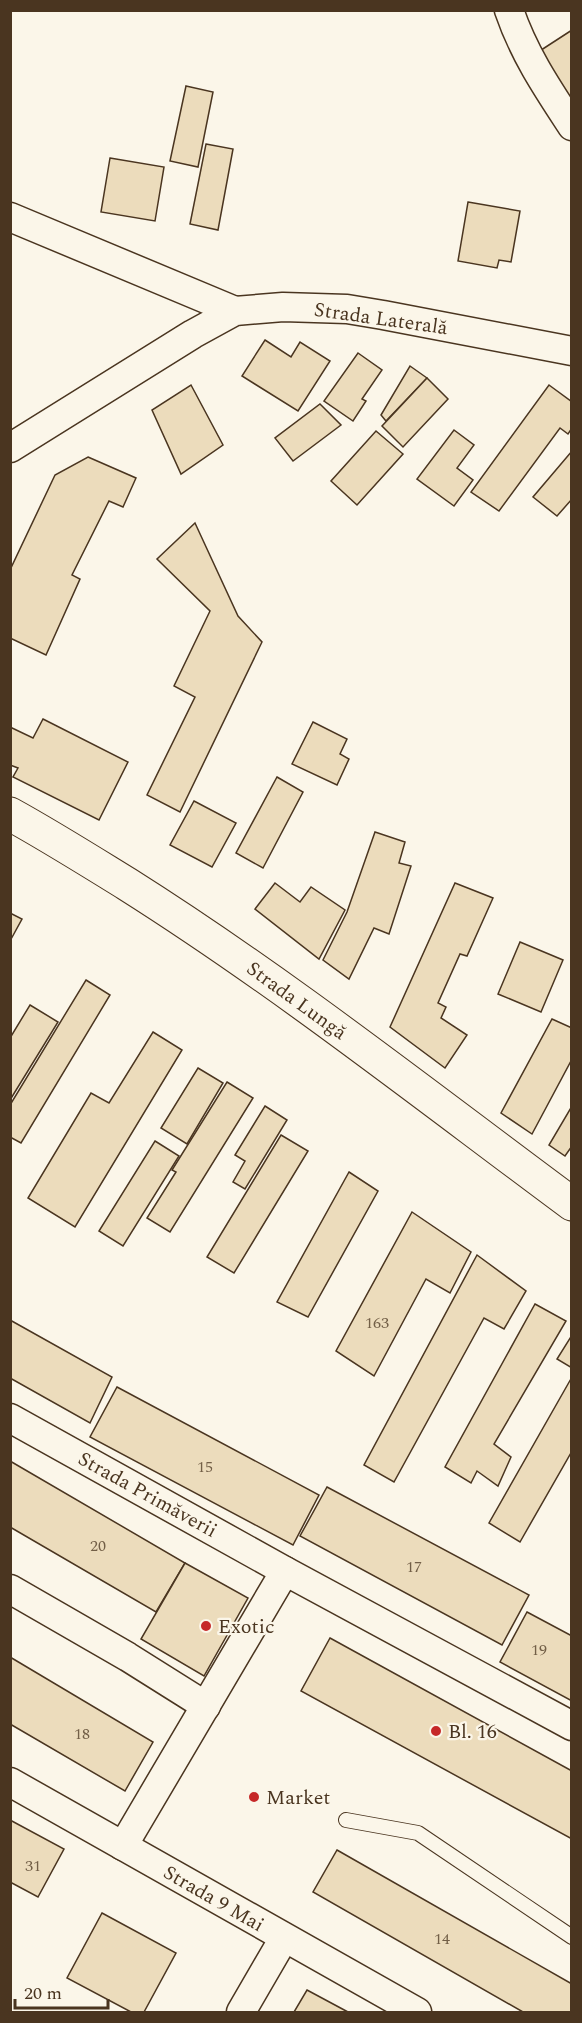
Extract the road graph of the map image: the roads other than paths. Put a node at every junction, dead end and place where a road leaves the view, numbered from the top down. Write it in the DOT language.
graph roads {
  1 [pos="509,10"];
  2 [pos="572,126"];
  3 [pos="10,217"];
  4 [pos="236,311"];
  5 [pos="572,351"];
  6 [pos="10,448"];
  7 [pos="10,814"];
  8 [pos="572,1204"];
  9 [pos="10,1418"];
  10 [pos="285,1571"];
  11 [pos="10,1589"];
  12 [pos="206,1706"];
  13 [pos="572,1726"];
  14 [pos="10,1782"];
  15 [pos="346,1820"];
  16 [pos="123,1846"];
  17 [pos="572,1937"];
  18 [pos="284,1938"];
  19 [pos="241,2013"];
  20 [pos="417,2013"];
  1 -- 2 [label="street"];
  3 -- 4 [label="street"];
  4 -- 5 [label="street, Strada Laterală"];
  4 -- 6 [label="street, Strada Laterală"];
  7 -- 8 [label="highway, Strada Lungă"];
  9 -- 10 [label="street, Strada Primăverii"];
  10 -- 12 [label="street"];
  10 -- 13 [label="street, Strada Primăverii"];
  11 -- 12 [label="street"];
  12 -- 16 [label="street"];
  14 -- 16 [label="street, Strada 9 Mai"];
  15 -- 17 [label="lane"];
  16 -- 18 [label="street, Strada 9 Mai"];
  18 -- 19 [label="street"];
  18 -- 20 [label="street, Strada 9 Mai"];
}
